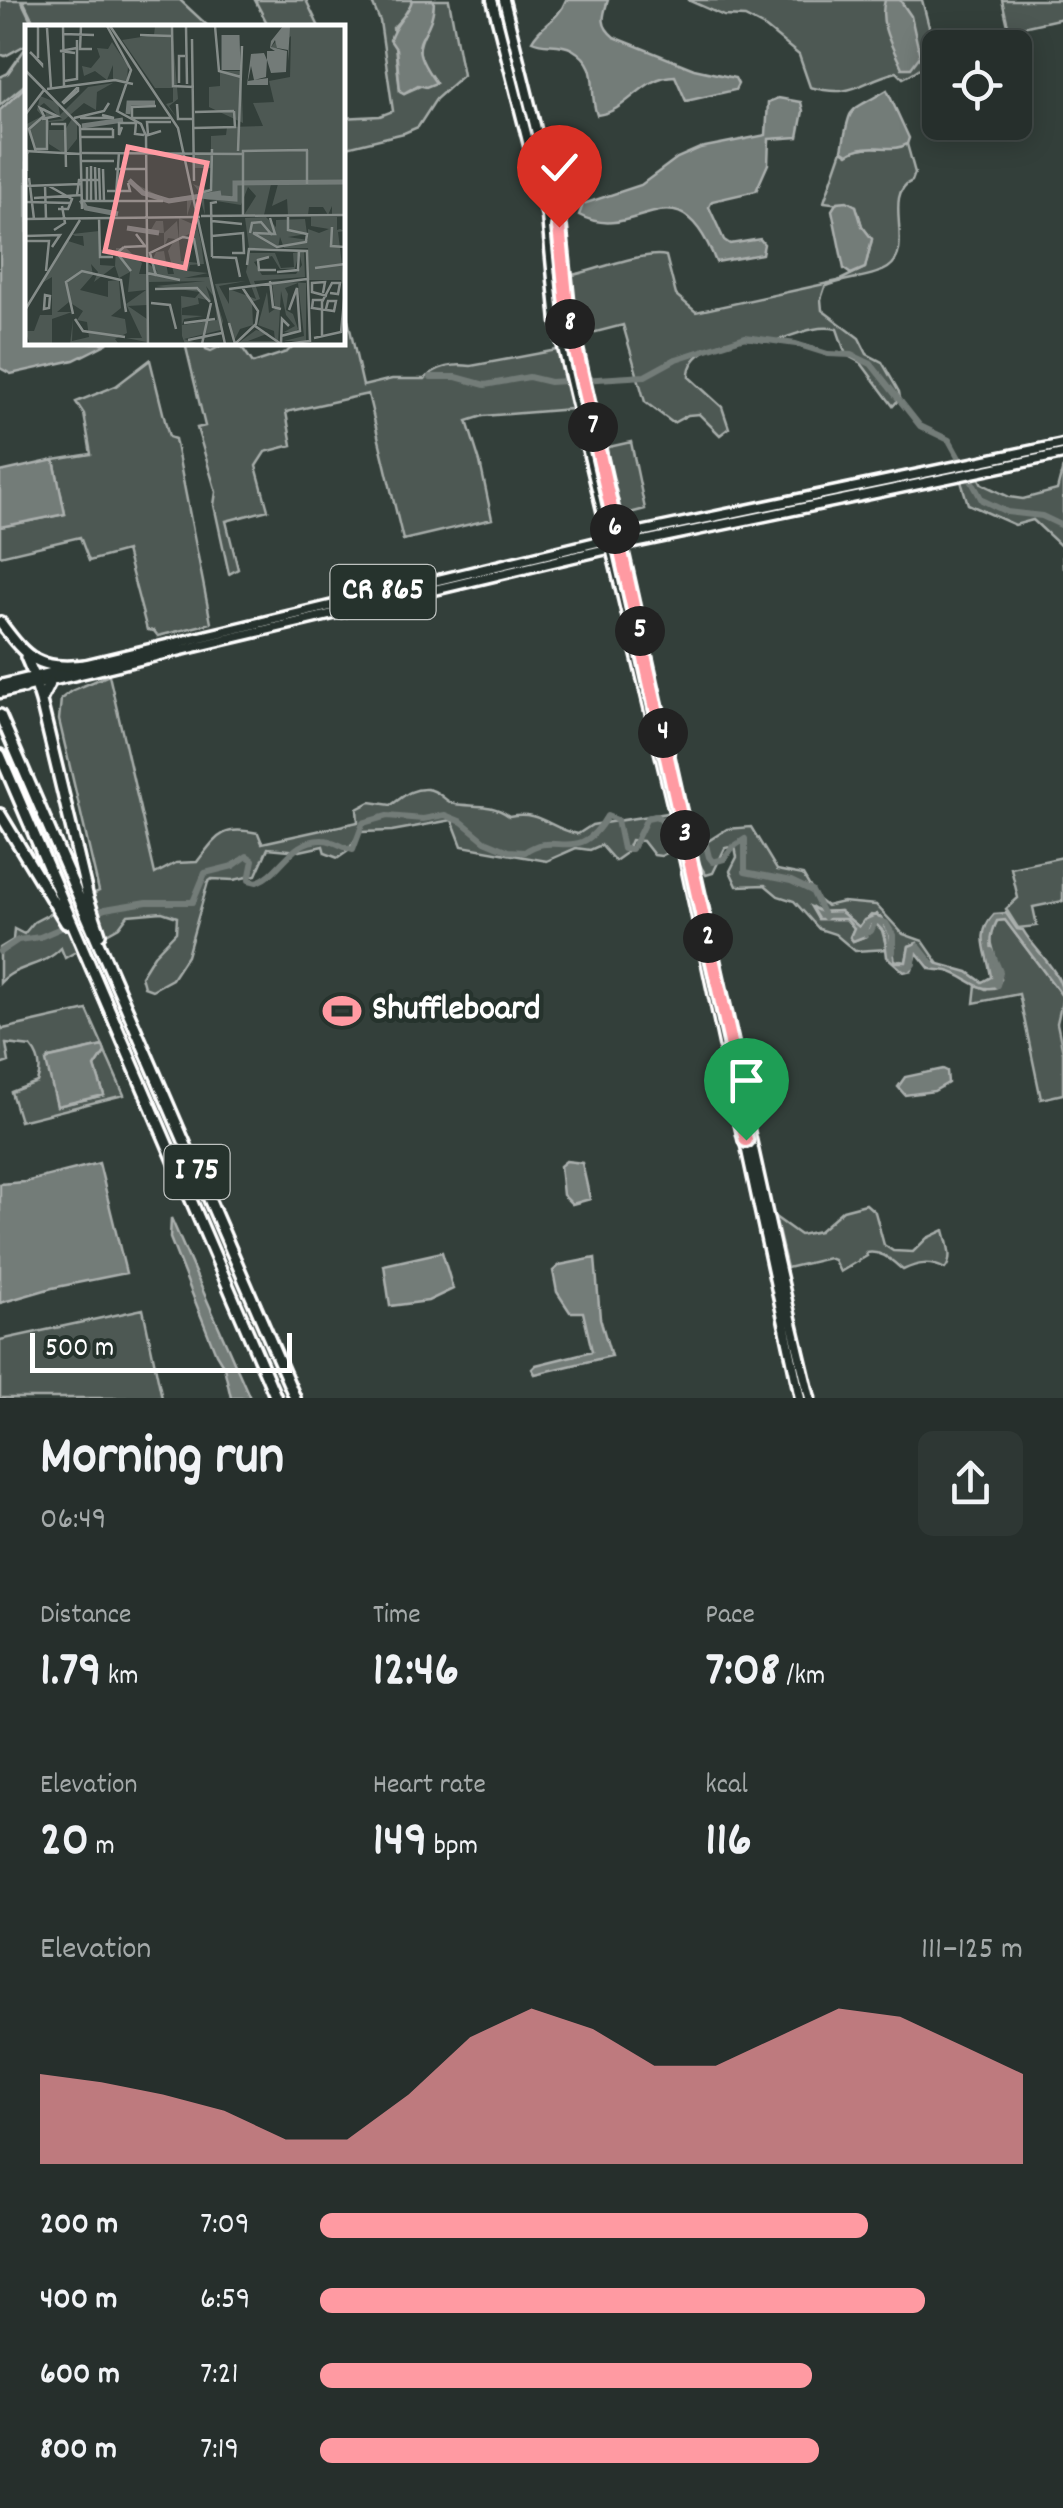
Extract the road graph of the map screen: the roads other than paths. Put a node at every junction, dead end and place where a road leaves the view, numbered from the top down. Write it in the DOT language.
graph roads {
  1 [pos="492,0"];
  2 [pos="504,0"];
  3 [pos="508,66"];
  4 [pos="532,112"];
  5 [pos="583,407"];
  6 [pos="584,432"];
  7 [pos="596,444"];
  8 [pos="1063,444"];
  9 [pos="1063,454"];
  10 [pos="974,466"];
  11 [pos="959,470"];
  12 [pos="926,472"];
  13 [pos="881,492"];
  14 [pos="720,515"];
  15 [pos="679,534"];
  16 [pos="615,542"];
  17 [pos="0,622"];
  18 [pos="18,646"];
  19 [pos="87,665"];
  20 [pos="30,682"];
  21 [pos="50,682"];
  22 [pos="0,685"];
  23 [pos="0,693"];
  24 [pos="42,701"];
  25 [pos="0,715"];
  26 [pos="0,755"];
  27 [pos="0,814"];
  28 [pos="687,856"];
  29 [pos="84,899"];
  30 [pos="62,909"];
  31 [pos="714,1003"];
  32 [pos="732,1047"];
  33 [pos="726,1057"];
  34 [pos="276,1398"];
  35 [pos="295,1398"];
  36 [pos="800,1398"];
  37 [pos="810,1398"];
  1 -- 3 [label="main road"];
  2 -- 4 [label="main road"];
  3 -- 4 [label="main road"];
  3 -- 5 [label="main road"];
  4 -- 5 [label="main road"];
  5 -- 6 [label="main road"];
  5 -- 7 [label="main road"];
  6 -- 7 [label="main road"];
  6 -- 16 [label="main road"];
  7 -- 16 [label="main road"];
  8 -- 10 [label="main road, CR 865"];
  9 -- 10 [label="main road, CR 865"];
  10 -- 11 [label="main road, CR 865"];
  11 -- 12 [label="main road, CR 865"];
  11 -- 13 [label="main road, CR 865"];
  12 -- 13 [label="main road"];
  12 -- 14 [label="main road, CR 865"];
  13 -- 15 [label="main road, CR 865"];
  14 -- 15 [label="main road"];
  14 -- 16 [label="main road, CR 865"];
  15 -- 16 [label="main road, CR 865"];
  16 -- 19 [label="main road, CR 865"];
  16 -- 21 [label="main road, CR 865"];
  16 -- 28 [label="main road"];
  17 -- 18 [label="highway"];
  18 -- 19 [label="highway"];
  18 -- 20 [label="highway"];
  19 -- 20 [label="main road, CR 865"];
  20 -- 21 [label="main road, CR 865"];
  20 -- 22 [label="main road, CR 865"];
  20 -- 23 [label="main road, CR 865"];
  20 -- 24 [label="highway"];
  21 -- 24 [label="highway"];
  24 -- 29 [label="highway"];
  25 -- 29 [label="highway"];
  26 -- 30 [label="highway"];
  27 -- 30 [label="highway"];
  28 -- 31 [label="main road"];
  28 -- 32 [label="main road"];
  29 -- 35 [label="highway, I 75"];
  30 -- 34 [label="highway, I 75"];
  31 -- 32 [label="main road"];
  31 -- 33 [label="main road"];
  32 -- 33 [label="main road"];
  32 -- 37 [label="main road"];
  33 -- 36 [label="main road"];
}
